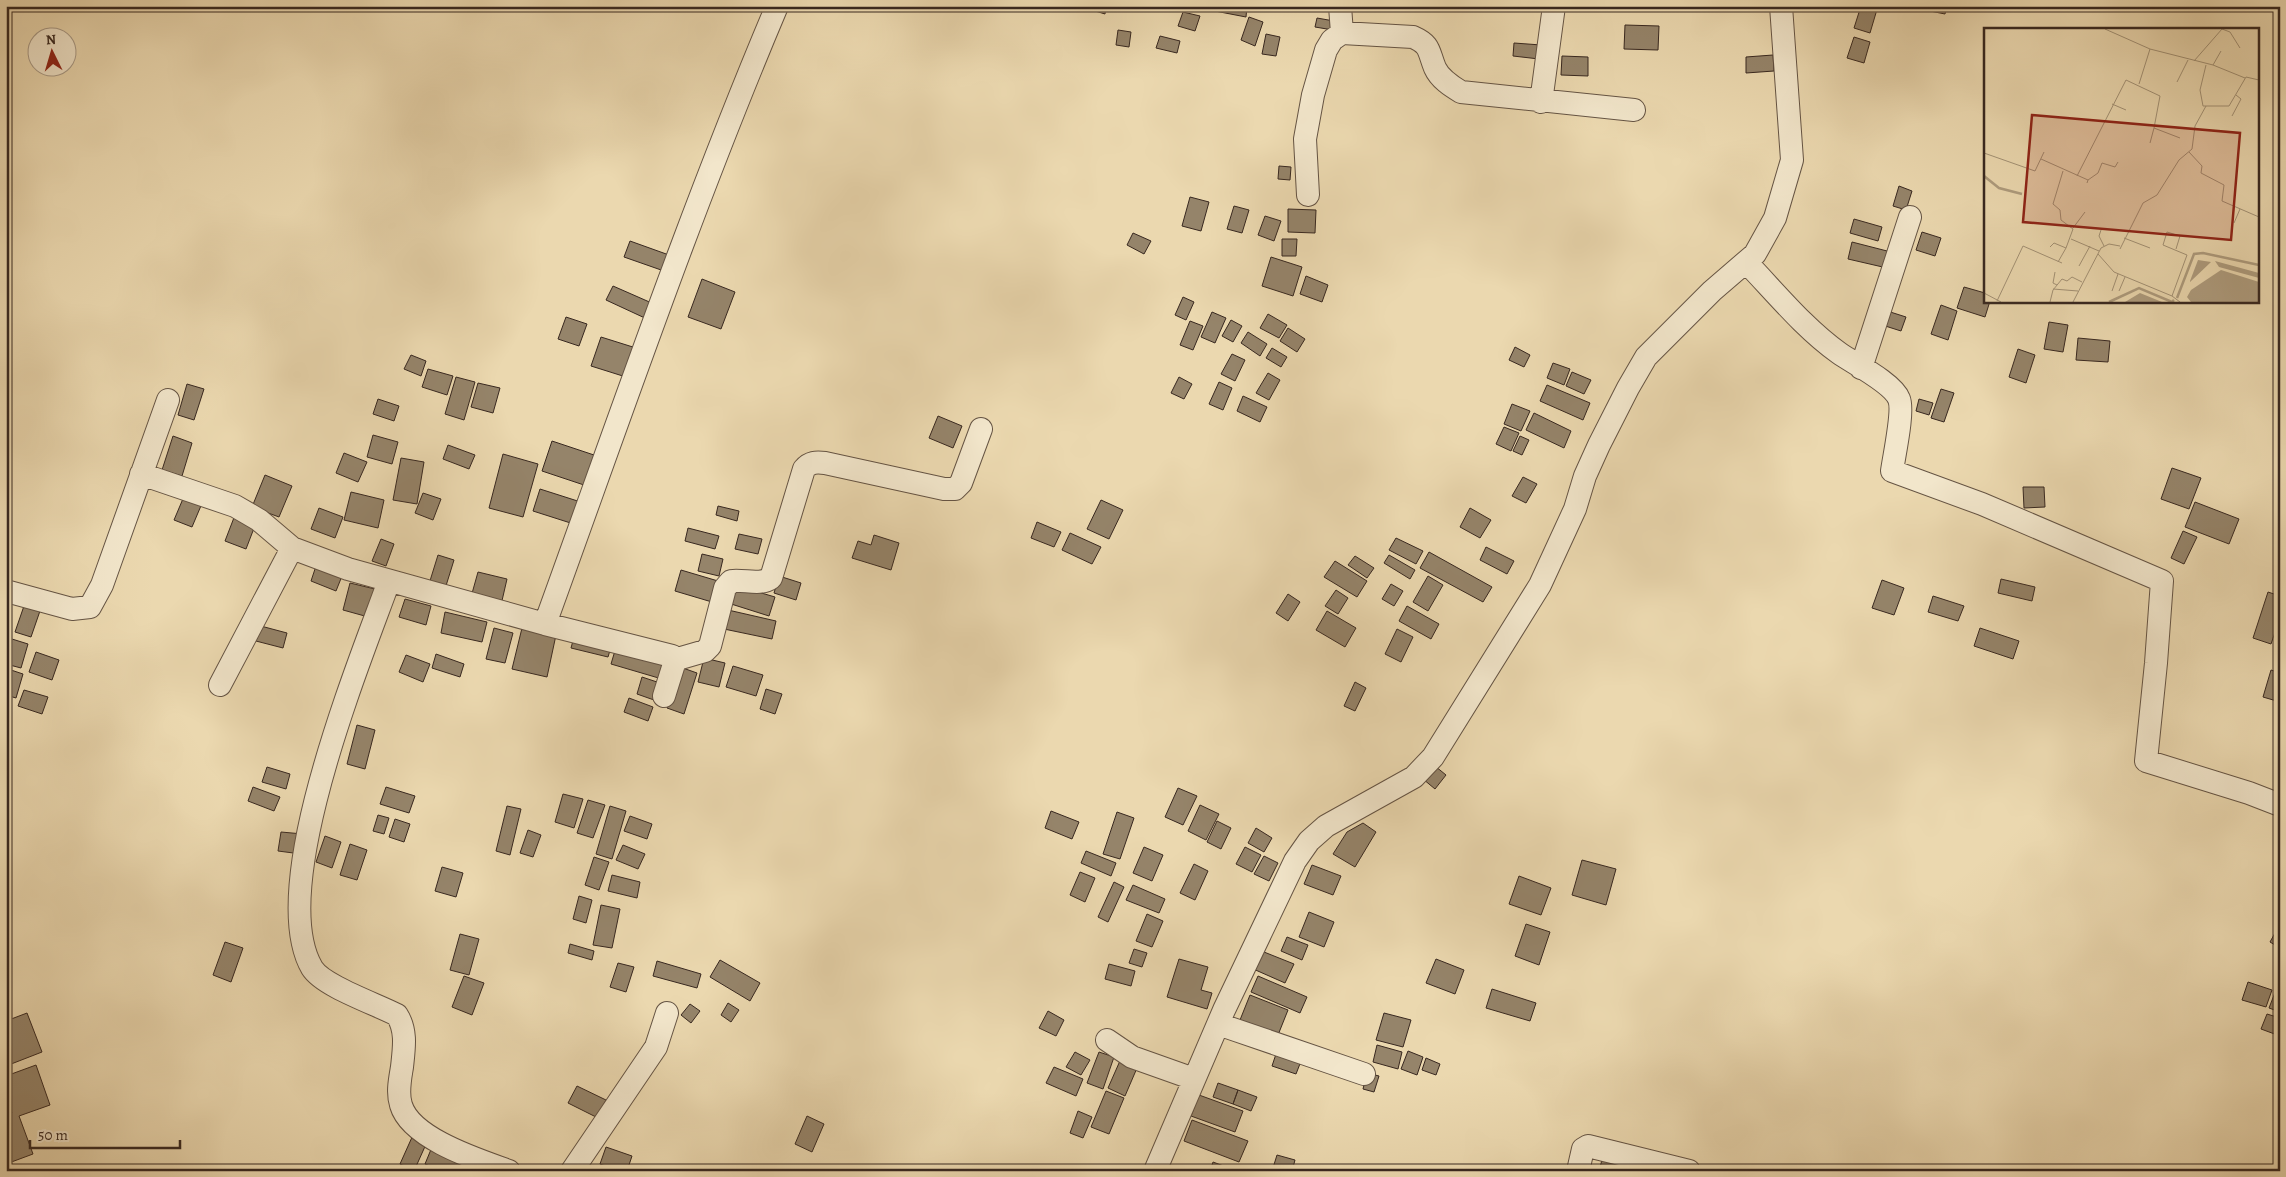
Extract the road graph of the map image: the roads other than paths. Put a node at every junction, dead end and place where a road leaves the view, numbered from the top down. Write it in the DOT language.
graph roads {
  1 [pos="777,6"];
  2 [pos="1340,6"];
  3 [pos="1554,6"];
  4 [pos="1781,6"];
  5 [pos="1342,33"];
  6 [pos="1541,102"];
  7 [pos="1634,110"];
  8 [pos="1308,194"];
  9 [pos="1910,216"];
  10 [pos="1746,262"];
  11 [pos="1861,368"];
  12 [pos="168,400"];
  13 [pos="981,429"];
  14 [pos="140,474"];
  15 [pos="292,548"];
  16 [pos="389,581"];
  17 [pos="6,591"];
  18 [pos="545,624"];
  19 [pos="674,660"];
  20 [pos="220,685"];
  21 [pos="664,696"];
  22 [pos="2280,805"];
  23 [pos="667,1013"];
  24 [pos="1218,1024"];
  25 [pos="1107,1040"];
  26 [pos="1364,1074"];
  27 [pos="1194,1079"];
  28 [pos="509,1171"];
  29 [pos="572,1171"];
  30 [pos="1155,1171"];
  31 [pos="1578,1171"];
  32 [pos="1689,1171"];
  1 -- 18 [label="street"];
  2 -- 5 [label="street"];
  3 -- 6 [label="street"];
  4 -- 10 [label="street"];
  5 -- 6 [label="street"];
  5 -- 8 [label="street"];
  6 -- 7 [label="street"];
  9 -- 11 [label="street"];
  10 -- 11 [label="street"];
  10 -- 24 [label="street"];
  11 -- 22 [label="street"];
  12 -- 14 [label="street"];
  13 -- 19 [label="street"];
  14 -- 15 [label="street"];
  14 -- 17 [label="street"];
  15 -- 16 [label="street"];
  15 -- 20 [label="street"];
  16 -- 18 [label="street"];
  16 -- 28 [label="street"];
  18 -- 19 [label="street"];
  19 -- 21 [label="street"];
  23 -- 29 [label="street"];
  24 -- 26 [label="street"];
  24 -- 27 [label="street"];
  25 -- 27 [label="street"];
  27 -- 30 [label="street"];
  31 -- 32 [label="street"];
}
